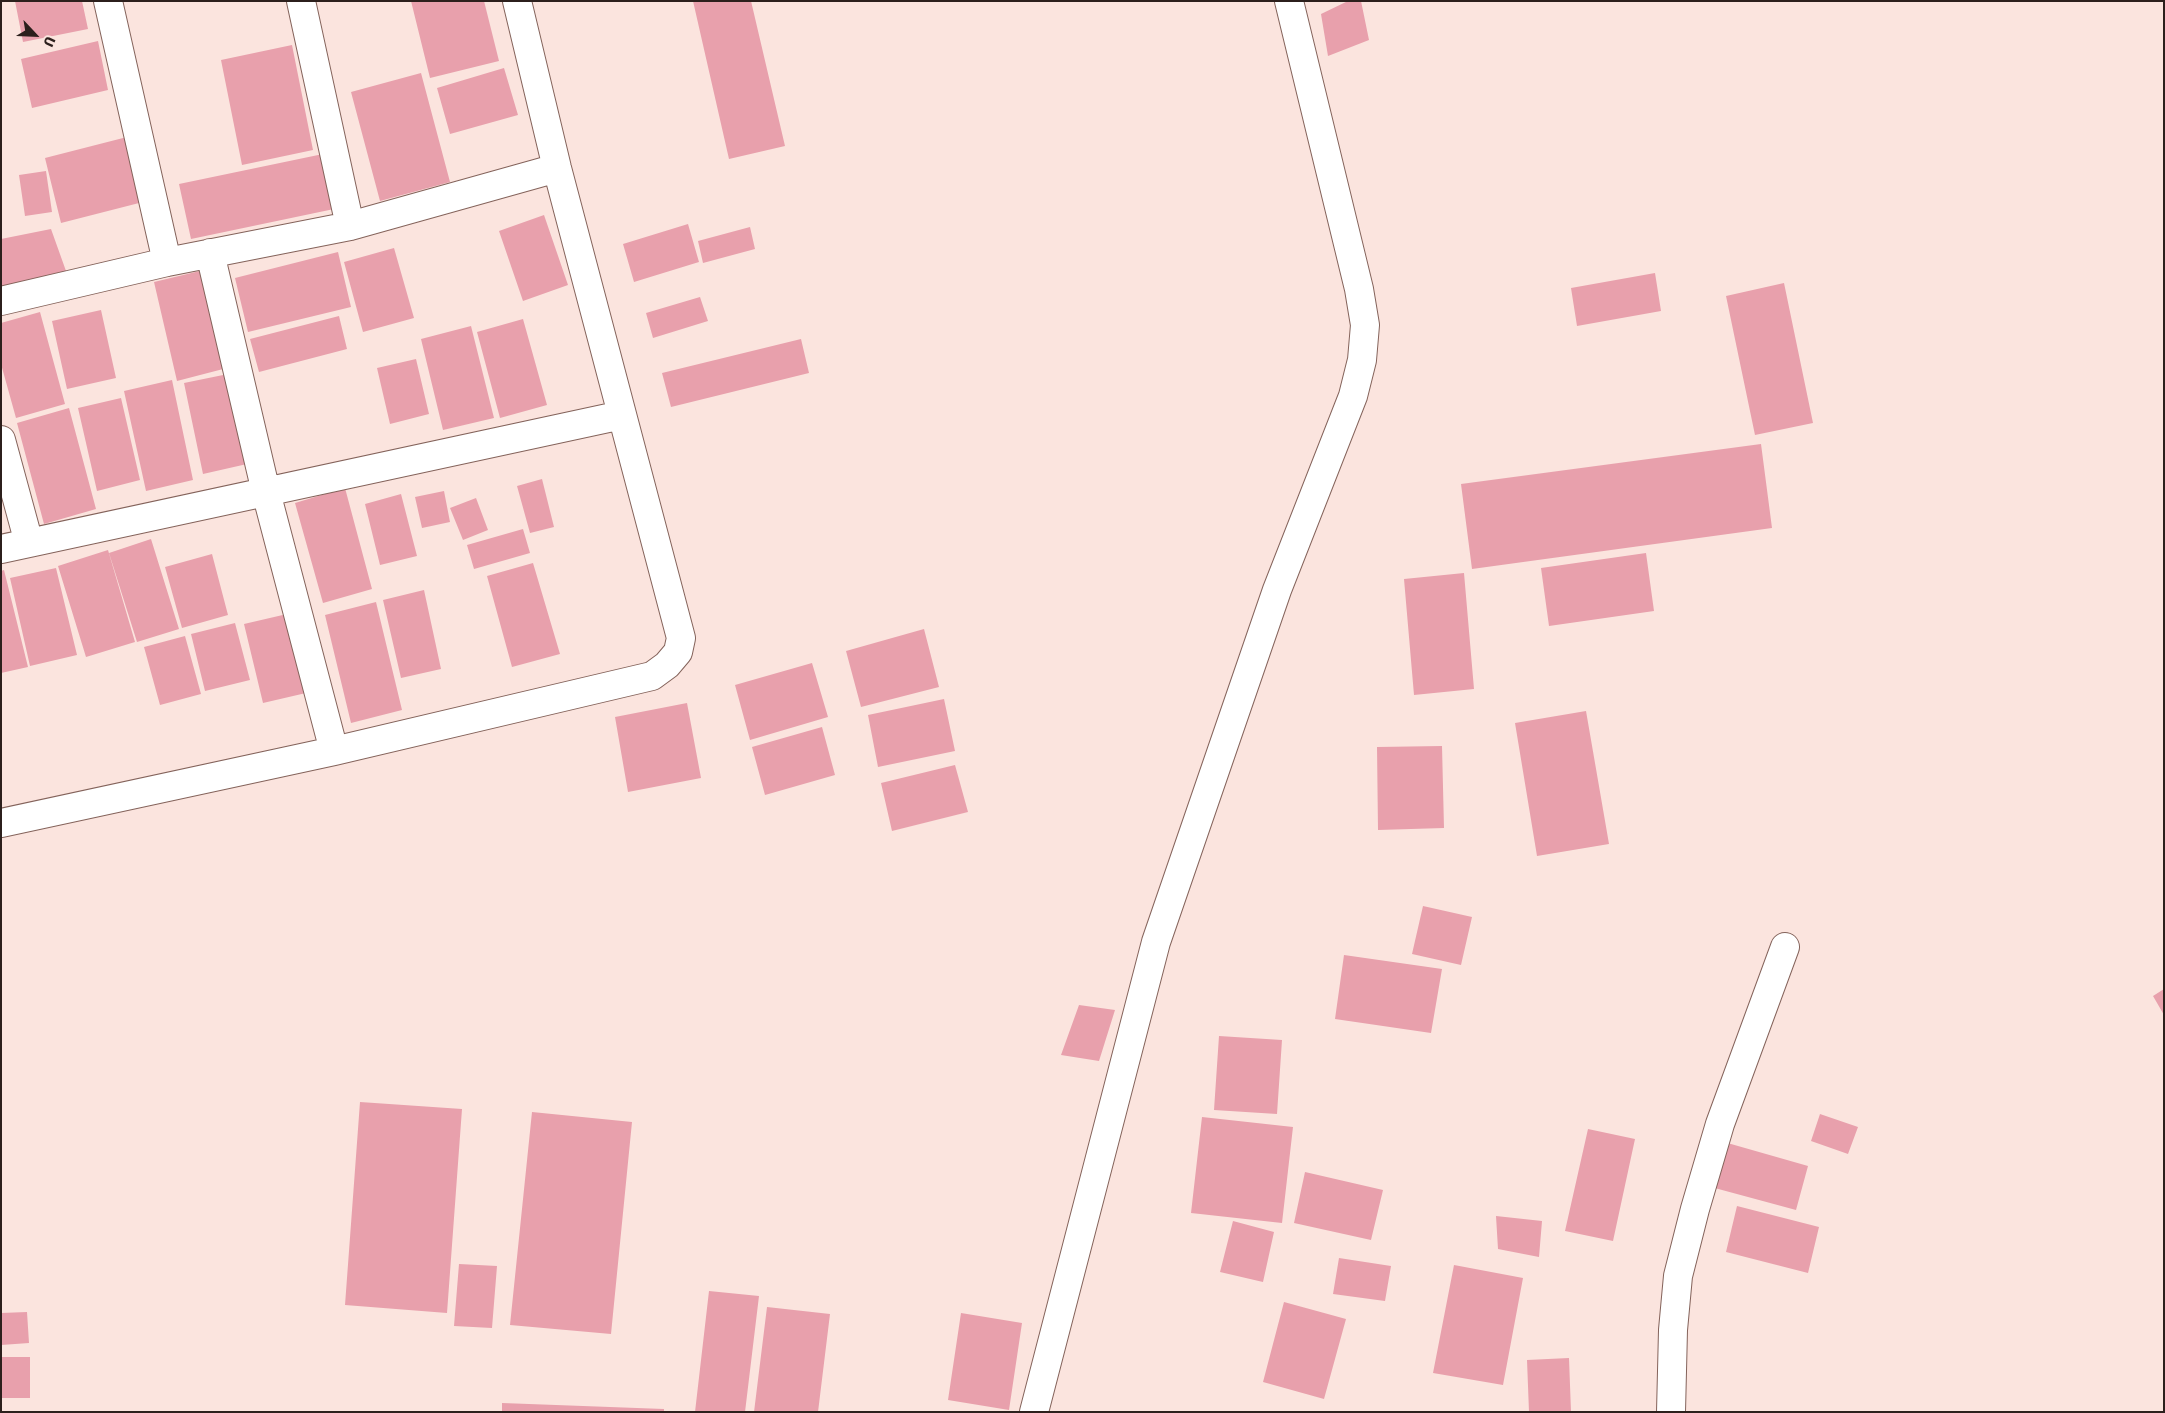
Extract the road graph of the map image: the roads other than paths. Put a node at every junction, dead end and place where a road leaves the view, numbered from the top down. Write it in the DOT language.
graph roads {
  1 [pos="108,1"];
  2 [pos="301,1"];
  3 [pos="517,1"];
  4 [pos="1290,1"];
  5 [pos="556,168"];
  6 [pos="350,226"];
  7 [pos="210,253"];
  8 [pos="167,262"];
  9 [pos="1,301"];
  10 [pos="622,415"];
  11 [pos="1,440"];
  12 [pos="266,492"];
  13 [pos="29,543"];
  14 [pos="1,549"];
  15 [pos="334,751"];
  16 [pos="1,823"];
  17 [pos="1785,948"];
  18 [pos="1034,1412"];
  19 [pos="1671,1412"];
  1 -- 8 [label="street"];
  2 -- 6 [label="street"];
  3 -- 5 [label="street"];
  4 -- 18 [label="street"];
  5 -- 6 [label="street"];
  5 -- 10 [label="street"];
  6 -- 7 [label="street"];
  7 -- 8 [label="street"];
  7 -- 12 [label="street"];
  8 -- 9 [label="street"];
  10 -- 12 [label="street"];
  10 -- 15 [label="street"];
  11 -- 13 [label="street"];
  12 -- 13 [label="street"];
  12 -- 15 [label="street"];
  13 -- 14 [label="street"];
  15 -- 16 [label="street"];
  17 -- 19 [label="street"];
}
